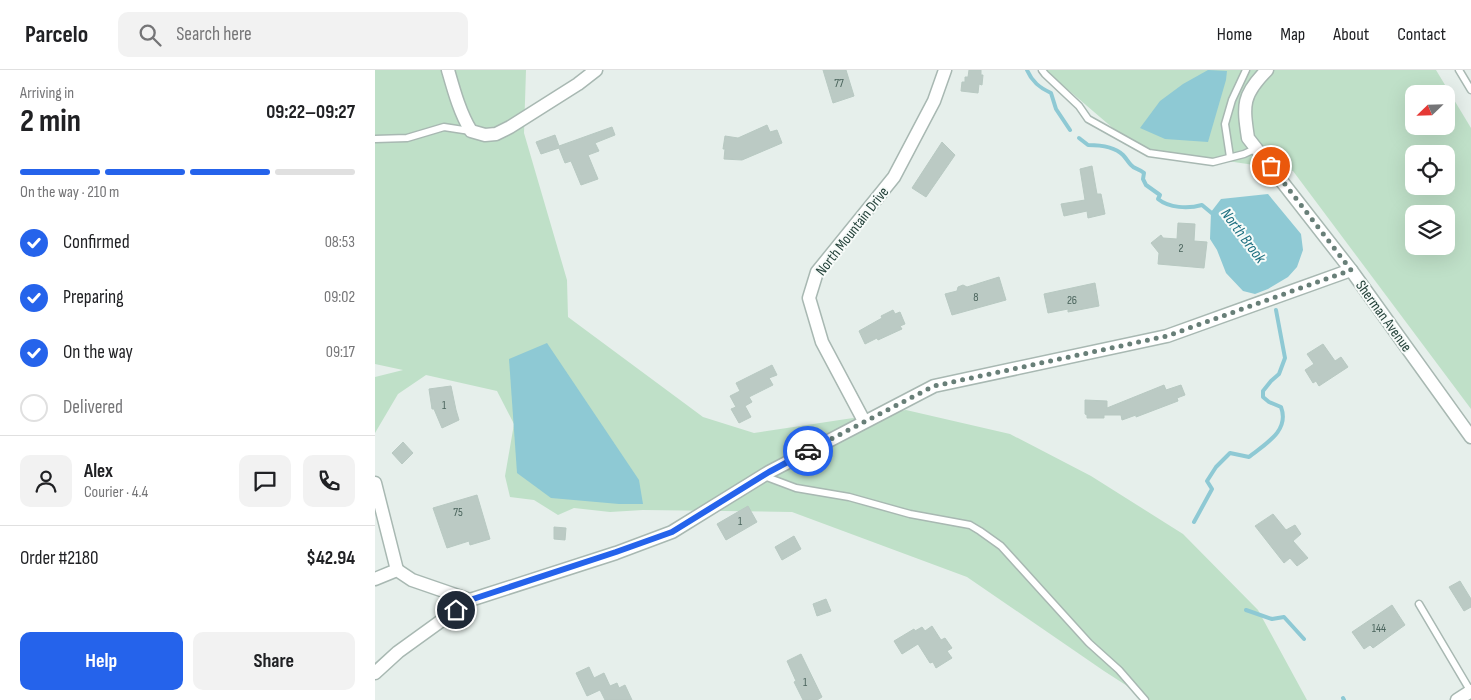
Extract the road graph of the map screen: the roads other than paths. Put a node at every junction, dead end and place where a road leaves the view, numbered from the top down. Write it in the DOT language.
graph roads {
  1 [pos="448,70"];
  2 [pos="596,70"];
  3 [pos="945,70"];
  4 [pos="1043,70"];
  5 [pos="1246,70"];
  6 [pos="1267,70"];
  7 [pos="1459,70"];
  8 [pos="1471,90"];
  9 [pos="471,131"];
  10 [pos="375,139"];
  11 [pos="1257,148"];
  12 [pos="1230,157"];
  13 [pos="1351,270"];
  14 [pos="865,421"];
  15 [pos="1471,437"];
  16 [pos="763,476"];
  17 [pos="375,482"];
  18 [pos="397,570"];
  19 [pos="375,579"];
  20 [pos="470,600"];
  21 [pos="1419,604"];
  22 [pos="375,673"];
  23 [pos="1471,692"];
  24 [pos="1145,700"];
  25 [pos="1457,700"];
  1 -- 9 [label="street"];
  2 -- 9 [label="street"];
  3 -- 14 [label="street, North Mountain Drive"];
  4 -- 12 [label="lane"];
  5 -- 12 [label="lane"];
  6 -- 11 [label="street, Sherman Avenue"];
  7 -- 8 [label="lane"];
  9 -- 10 [label="lane"];
  11 -- 12 [label="lane"];
  11 -- 13 [label="street, Sherman Avenue"];
  13 -- 14 [label="street"];
  13 -- 15 [label="street, Sherman Avenue"];
  14 -- 16 [label="street"];
  16 -- 20 [label="street"];
  16 -- 24 [label="lane"];
  17 -- 18 [label="street"];
  18 -- 19 [label="street"];
  18 -- 20 [label="street"];
  20 -- 22 [label="street"];
  21 -- 23 [label="lane"];
  23 -- 25 [label="street"];
}
